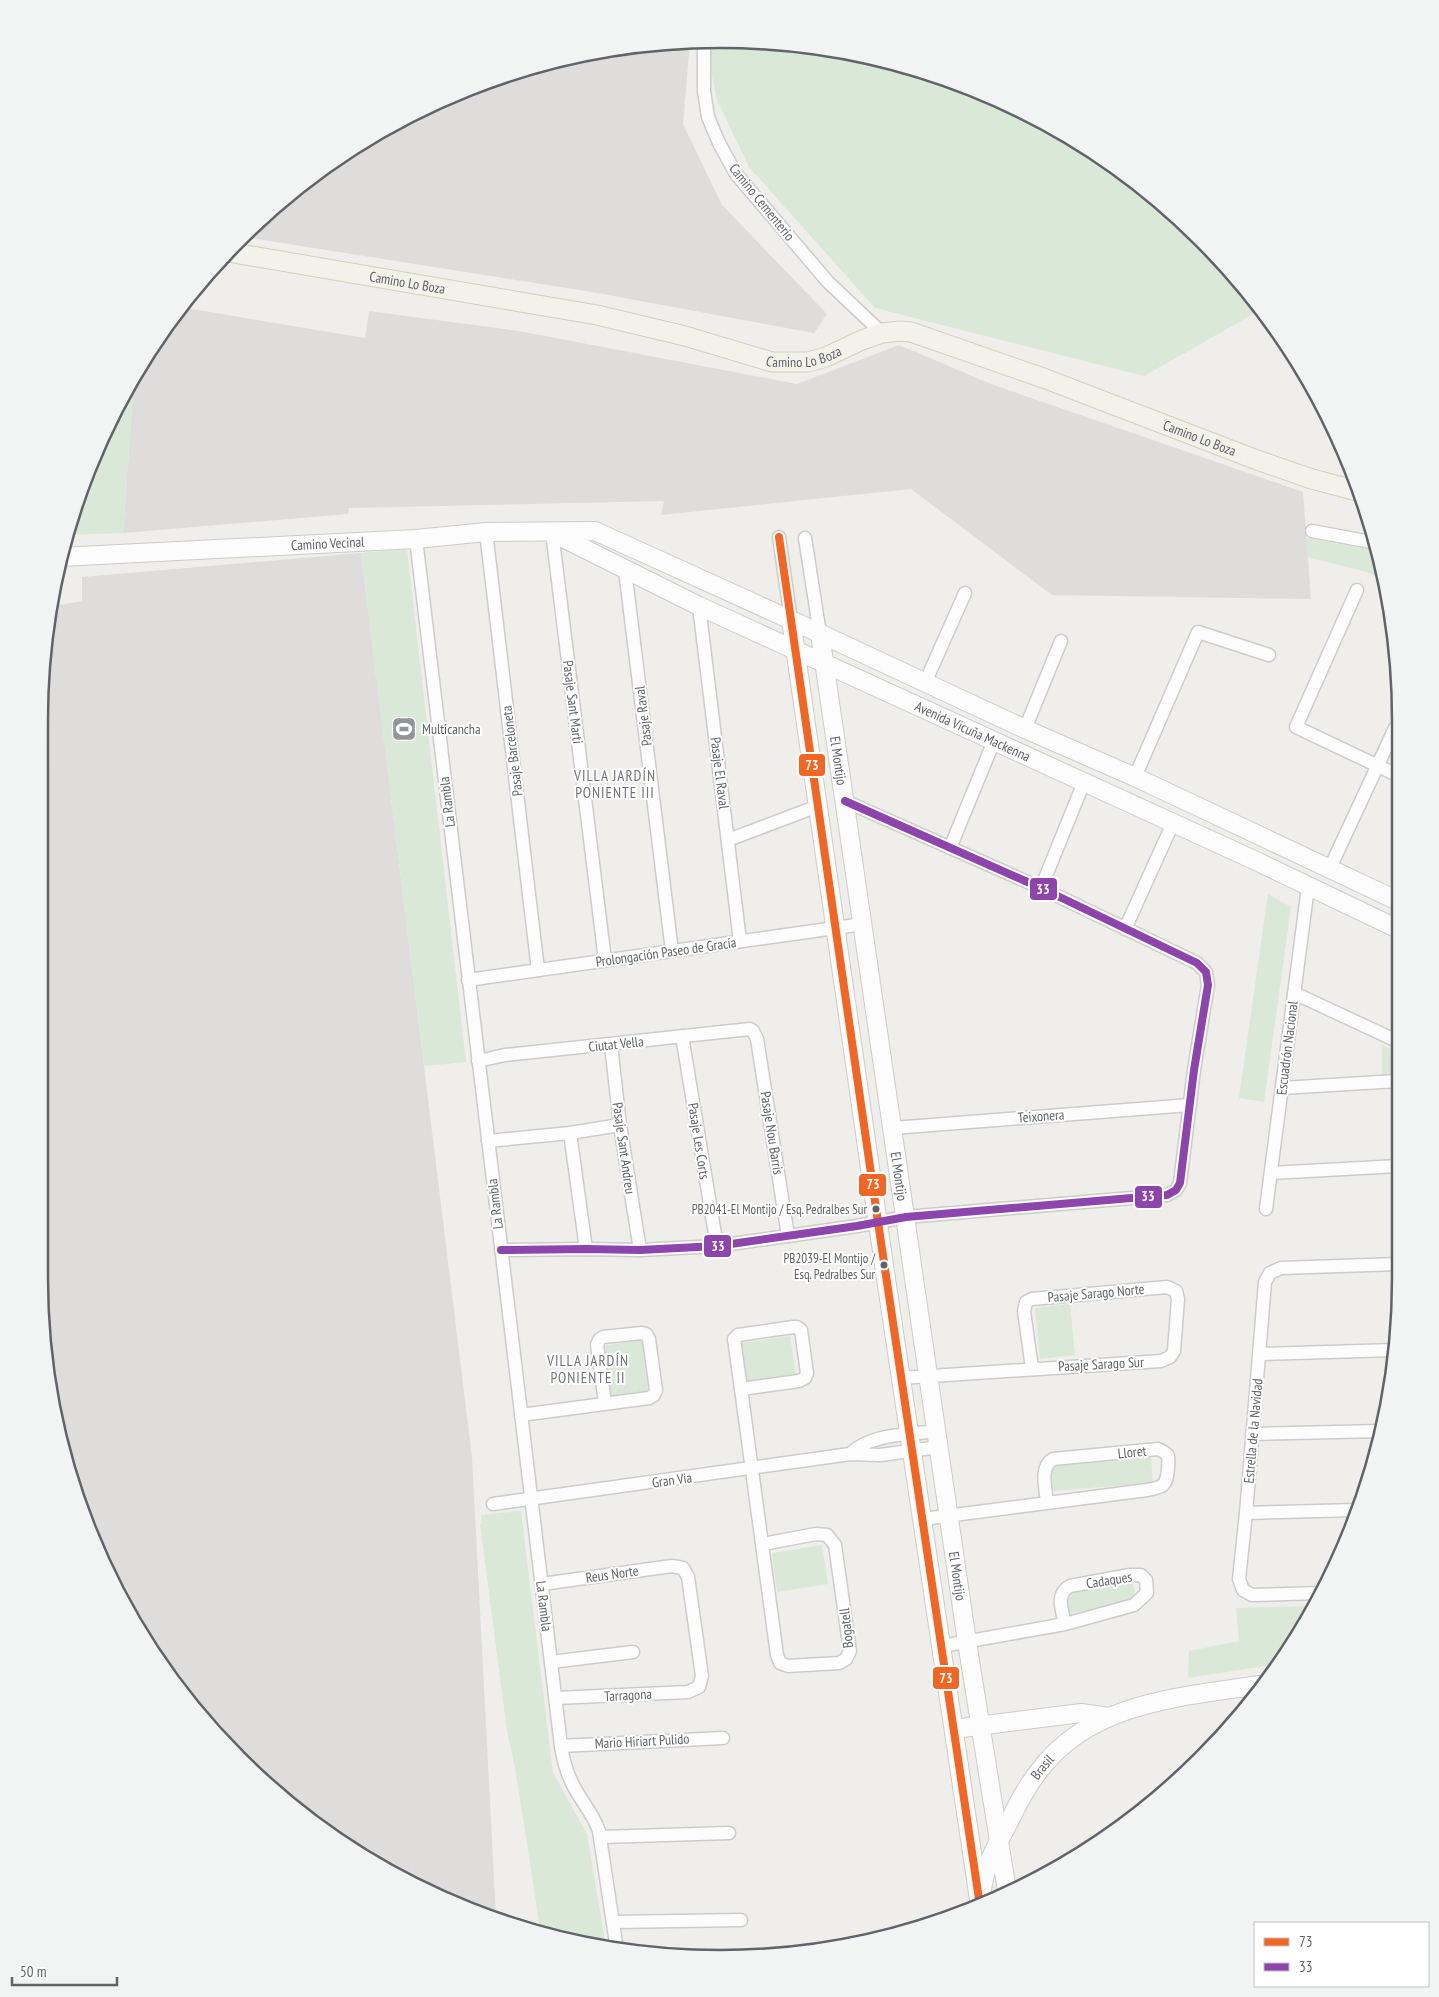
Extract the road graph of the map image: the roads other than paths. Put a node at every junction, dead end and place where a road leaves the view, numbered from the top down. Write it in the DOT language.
graph roads {
  1 [pos="704,48"];
  2 [pos="235,253"];
  3 [pos="882,334"];
  4 [pos="1351,489"];
  5 [pos="595,531"];
  6 [pos="1312,531"];
  7 [pos="486,532"];
  8 [pos="552,532"];
  9 [pos="779,538"];
  10 [pos="805,538"];
  11 [pos="416,539"];
  12 [pos="1368,541"];
  13 [pos="68,556"];
  14 [pos="625,570"];
  15 [pos="1357,590"];
  16 [pos="965,592"];
  17 [pos="699,606"];
  18 [pos="791,620"];
  19 [pos="820,634"];
  20 [pos="1061,641"];
  21 [pos="795,650"];
  22 [pos="1269,655"];
  23 [pos="826,665"];
  24 [pos="925,683"];
  25 [pos="1025,729"];
  26 [pos="1392,735"];
  27 [pos="994,741"];
  28 [pos="1378,765"];
  29 [pos="1392,772"];
  30 [pos="1136,777"];
  31 [pos="1084,782"];
  32 [pos="846,801"];
  33 [pos="1126,801"];
  34 [pos="818,806"];
  35 [pos="1172,823"];
  36 [pos="1264,837"];
  37 [pos="728,840"];
  38 [pos="950,848"];
  39 [pos="1254,860"];
  40 [pos="1330,868"];
  41 [pos="1308,887"];
  42 [pos="1041,888"];
  43 [pos="1392,898"];
  44 [pos="863,924"];
  45 [pos="1392,926"];
  46 [pos="835,928"];
  47 [pos="1125,929"];
  48 [pos="740,941"];
  49 [pos="672,951"];
  50 [pos="605,960"];
  51 [pos="538,970"];
  52 [pos="468,980"];
  53 [pos="1294,993"];
  54 [pos="753,1031"];
  55 [pos="682,1036"];
  56 [pos="1392,1039"];
  57 [pos="611,1045"];
  58 [pos="478,1061"];
  59 [pos="1392,1081"];
  60 [pos="1282,1088"];
  61 [pos="1190,1105"];
  62 [pos="620,1125"];
  63 [pos="893,1128"];
  64 [pos="570,1133"];
  65 [pos="488,1141"];
  66 [pos="1392,1166"];
  67 [pos="1271,1173"];
  68 [pos="1266,1210"];
  69 [pos="906,1217"];
  70 [pos="878,1222"];
  71 [pos="788,1236"];
  72 [pos="716,1246"];
  73 [pos="586,1248"];
  74 [pos="501,1250"];
  75 [pos="640,1250"];
  76 [pos="1392,1264"];
  77 [pos="1387,1350"];
  78 [pos="1260,1354"];
  79 [pos="1170,1357"];
  80 [pos="1032,1368"];
  81 [pos="929,1376"];
  82 [pos="901,1378"];
  83 [pos="741,1389"];
  84 [pos="605,1403"];
  85 [pos="521,1415"];
  86 [pos="1374,1430"];
  87 [pos="1252,1434"];
  88 [pos="938,1439"];
  89 [pos="911,1443"];
  90 [pos="753,1469"];
  91 [pos="531,1498"];
  92 [pos="1047,1503"];
  93 [pos="493,1504"];
  94 [pos="1350,1510"];
  95 [pos="1246,1513"];
  96 [pos="949,1516"];
  97 [pos="923,1519"];
  98 [pos="763,1544"];
  99 [pos="542,1584"];
  100 [pos="1312,1593"];
  101 [pos="1065,1624"];
  102 [pos="967,1642"];
  103 [pos="942,1646"];
  104 [pos="633,1652"];
  105 [pos="551,1662"];
  106 [pos="1254,1686"];
  107 [pos="699,1687"];
  108 [pos="556,1698"];
  109 [pos="1110,1717"];
  110 [pos="980,1726"];
  111 [pos="954,1729"];
  112 [pos="724,1738"];
  113 [pos="561,1746"];
  114 [pos="729,1832"];
  115 [pos="600,1837"];
  116 [pos="1000,1842"];
  117 [pos="1007,1885"];
  118 [pos="982,1896"];
  119 [pos="980,1897"];
  120 [pos="741,1920"];
  121 [pos="613,1922"];
  122 [pos="616,1941"];
  1 -- 3 [label="street, Camino Cementerio"];
  2 -- 3 [label="main road, Camino Lo Boza"];
  3 -- 4 [label="main road, Camino Lo Boza"];
  5 -- 8 [label="street, Camino Vecinal"];
  5 -- 18 [label="street, Avenida Vicuña Mackenna"];
  6 -- 12 [label="street"];
  7 -- 8 [label="street, Camino Vecinal"];
  7 -- 11 [label="street, Camino Vecinal"];
  7 -- 51 [label="street, Pasaje Barceloneta"];
  8 -- 14 [label="street, Avenida Vicuña Mackenna"];
  8 -- 50 [label="street, Pasaje Sant Marti"];
  9 -- 18 [label="street, El Montijo"];
  10 -- 19 [label="street, El Montijo"];
  11 -- 13 [label="street, Camino Vecinal"];
  11 -- 52 [label="street, La Rambla"];
  14 -- 17 [label="street, Avenida Vicuña Mackenna"];
  14 -- 49 [label="street, Pasaje Raval"];
  15 -- 28 [label="street"];
  16 -- 24 [label="street"];
  17 -- 21 [label="street, Avenida Vicuña Mackenna"];
  17 -- 37 [label="street, Pasaje El Raval"];
  18 -- 19 [label="street, Avenida Vicuña Mackenna"];
  18 -- 21 [label="street, El Montijo"];
  19 -- 23 [label="street, El Montijo"];
  19 -- 24 [label="street, Avenida Vicuña Mackenna"];
  20 -- 25 [label="street"];
  21 -- 23 [label="street, Avenida Vicuña Mackenna"];
  21 -- 34 [label="street, El Montijo"];
  22 -- 30 [label="street"];
  23 -- 27 [label="street, Avenida Vicuña Mackenna"];
  23 -- 32 [label="street, El Montijo"];
  24 -- 25 [label="street, Avenida Vicuña Mackenna"];
  25 -- 30 [label="street, Avenida Vicuña Mackenna"];
  26 -- 28 [label="street"];
  27 -- 31 [label="street, Avenida Vicuña Mackenna"];
  27 -- 38 [label="street"];
  28 -- 29 [label="street"];
  28 -- 40 [label="street"];
  30 -- 33 [label="street"];
  30 -- 36 [label="street, Avenida Vicuña Mackenna"];
  31 -- 33 [label="street, Avenida Vicuña Mackenna"];
  31 -- 42 [label="street"];
  32 -- 38 [label="street"];
  32 -- 44 [label="street, El Montijo"];
  33 -- 35 [label="street, Avenida Vicuña Mackenna"];
  34 -- 37 [label="street"];
  34 -- 46 [label="street, El Montijo"];
  35 -- 39 [label="street, Avenida Vicuña Mackenna"];
  35 -- 47 [label="street"];
  36 -- 39 [label="street"];
  36 -- 40 [label="street, Avenida Vicuña Mackenna"];
  37 -- 48 [label="street, Pasaje El Raval"];
  38 -- 42 [label="street"];
  39 -- 41 [label="street, Avenida Vicuña Mackenna"];
  40 -- 43 [label="street, Avenida Vicuña Mackenna"];
  41 -- 45 [label="street, Avenida Vicuña Mackenna"];
  41 -- 53 [label="street, Escuadrón Nacional"];
  42 -- 47 [label="street"];
  44 -- 46 [label="street, Prolongación Paseo de Gracía"];
  44 -- 63 [label="street, El Montijo"];
  46 -- 48 [label="street, Prolongación Paseo de Gracía"];
  46 -- 70 [label="street, El Montijo"];
  47 -- 61 [label="street"];
  48 -- 49 [label="street, Prolongación Paseo de Gracía"];
  49 -- 50 [label="street, Prolongación Paseo de Gracía"];
  50 -- 51 [label="street, Prolongación Paseo de Gracía"];
  51 -- 52 [label="street, Prolongación Paseo de Gracía"];
  52 -- 58 [label="street, La Rambla"];
  53 -- 56 [label="street"];
  53 -- 60 [label="street, Escuadrón Nacional"];
  54 -- 55 [label="street, Ciutat Vella"];
  54 -- 71 [label="street, Pasaje Nou Barris"];
  55 -- 57 [label="street, Ciutat Vella"];
  55 -- 72 [label="street, Pasaje Les Corts"];
  57 -- 58 [label="street, Ciutat Vella"];
  57 -- 62 [label="street, Pasaje Sant Andreu"];
  58 -- 65 [label="street, La Rambla"];
  59 -- 60 [label="street"];
  60 -- 67 [label="street, Escuadrón Nacional"];
  61 -- 63 [label="street, Teixonera"];
  61 -- 69 [label="street"];
  62 -- 64 [label="street"];
  62 -- 75 [label="street, Pasaje Sant Andreu"];
  63 -- 69 [label="street, El Montijo"];
  64 -- 65 [label="street"];
  64 -- 73 [label="street"];
  65 -- 74 [label="street, La Rambla"];
  66 -- 67 [label="street"];
  67 -- 68 [label="street, Escuadrón Nacional"];
  69 -- 70 [label="street"];
  69 -- 81 [label="street, El Montijo"];
  70 -- 71 [label="street"];
  70 -- 82 [label="street, El Montijo"];
  71 -- 72 [label="street"];
  72 -- 75 [label="street"];
  73 -- 74 [label="street"];
  73 -- 75 [label="street"];
  74 -- 85 [label="street, La Rambla"];
  76 -- 78 [label="street, Estrella de la Navidad"];
  77 -- 78 [label="street"];
  78 -- 87 [label="street, Estrella de la Navidad"];
  79 -- 80 [label="street, Pasaje Sarago Sur"];
  79 -- 80 [label="street, Pasaje Sarago Norte"];
  80 -- 81 [label="street, Pasaje Sarago Sur"];
  81 -- 82 [label="street, Pasaje Sarago Sur"];
  81 -- 88 [label="street, El Montijo"];
  82 -- 89 [label="street, El Montijo"];
  83 -- 83 [label="street, Bogatell"];
  83 -- 90 [label="street, Bogatell"];
  84 -- 84 [label="street"];
  84 -- 85 [label="street"];
  85 -- 91 [label="street, La Rambla"];
  86 -- 87 [label="street"];
  87 -- 95 [label="street, Estrella de la Navidad"];
  88 -- 89 [label="street, Gran Via"];
  88 -- 96 [label="street, El Montijo"];
  89 -- 90 [label="street, Gran Via"];
  89 -- 97 [label="street, El Montijo"];
  90 -- 91 [label="street, Gran Via"];
  90 -- 98 [label="street, Bogatell"];
  91 -- 93 [label="street, Gran Via"];
  91 -- 99 [label="street, La Rambla"];
  92 -- 92 [label="street, Lloret"];
  92 -- 96 [label="street, Lloret"];
  94 -- 95 [label="street"];
  95 -- 100 [label="street, Estrella de la Navidad"];
  96 -- 97 [label="street, Lloret"];
  96 -- 102 [label="street, El Montijo"];
  97 -- 103 [label="street, El Montijo"];
  98 -- 98 [label="street, Bogatell"];
  99 -- 105 [label="street, La Rambla"];
  99 -- 107 [label="street, Reus Norte"];
  101 -- 101 [label="street, Cadaques"];
  101 -- 102 [label="street, Cadaques"];
  102 -- 103 [label="street, Cadaques"];
  102 -- 110 [label="street, El Montijo"];
  103 -- 111 [label="street, El Montijo"];
  104 -- 105 [label="street"];
  105 -- 108 [label="street, La Rambla"];
  106 -- 109 [label="street, Brasil"];
  107 -- 108 [label="street, Tarragona"];
  108 -- 113 [label="street, La Rambla"];
  109 -- 110 [label="street, Brasil"];
  109 -- 116 [label="street, Brasil"];
  110 -- 111 [label="street, Brasil"];
  110 -- 116 [label="street, El Montijo"];
  111 -- 119 [label="street, El Montijo"];
  112 -- 113 [label="street, Mario Hiriart Pulido"];
  113 -- 115 [label="street, La Rambla"];
  114 -- 115 [label="street"];
  115 -- 121 [label="street, La Rambla"];
  116 -- 117 [label="street, El Montijo"];
  116 -- 118 [label="street, El Montijo"];
  120 -- 121 [label="street"];
  121 -- 122 [label="street, La Rambla"];
}
